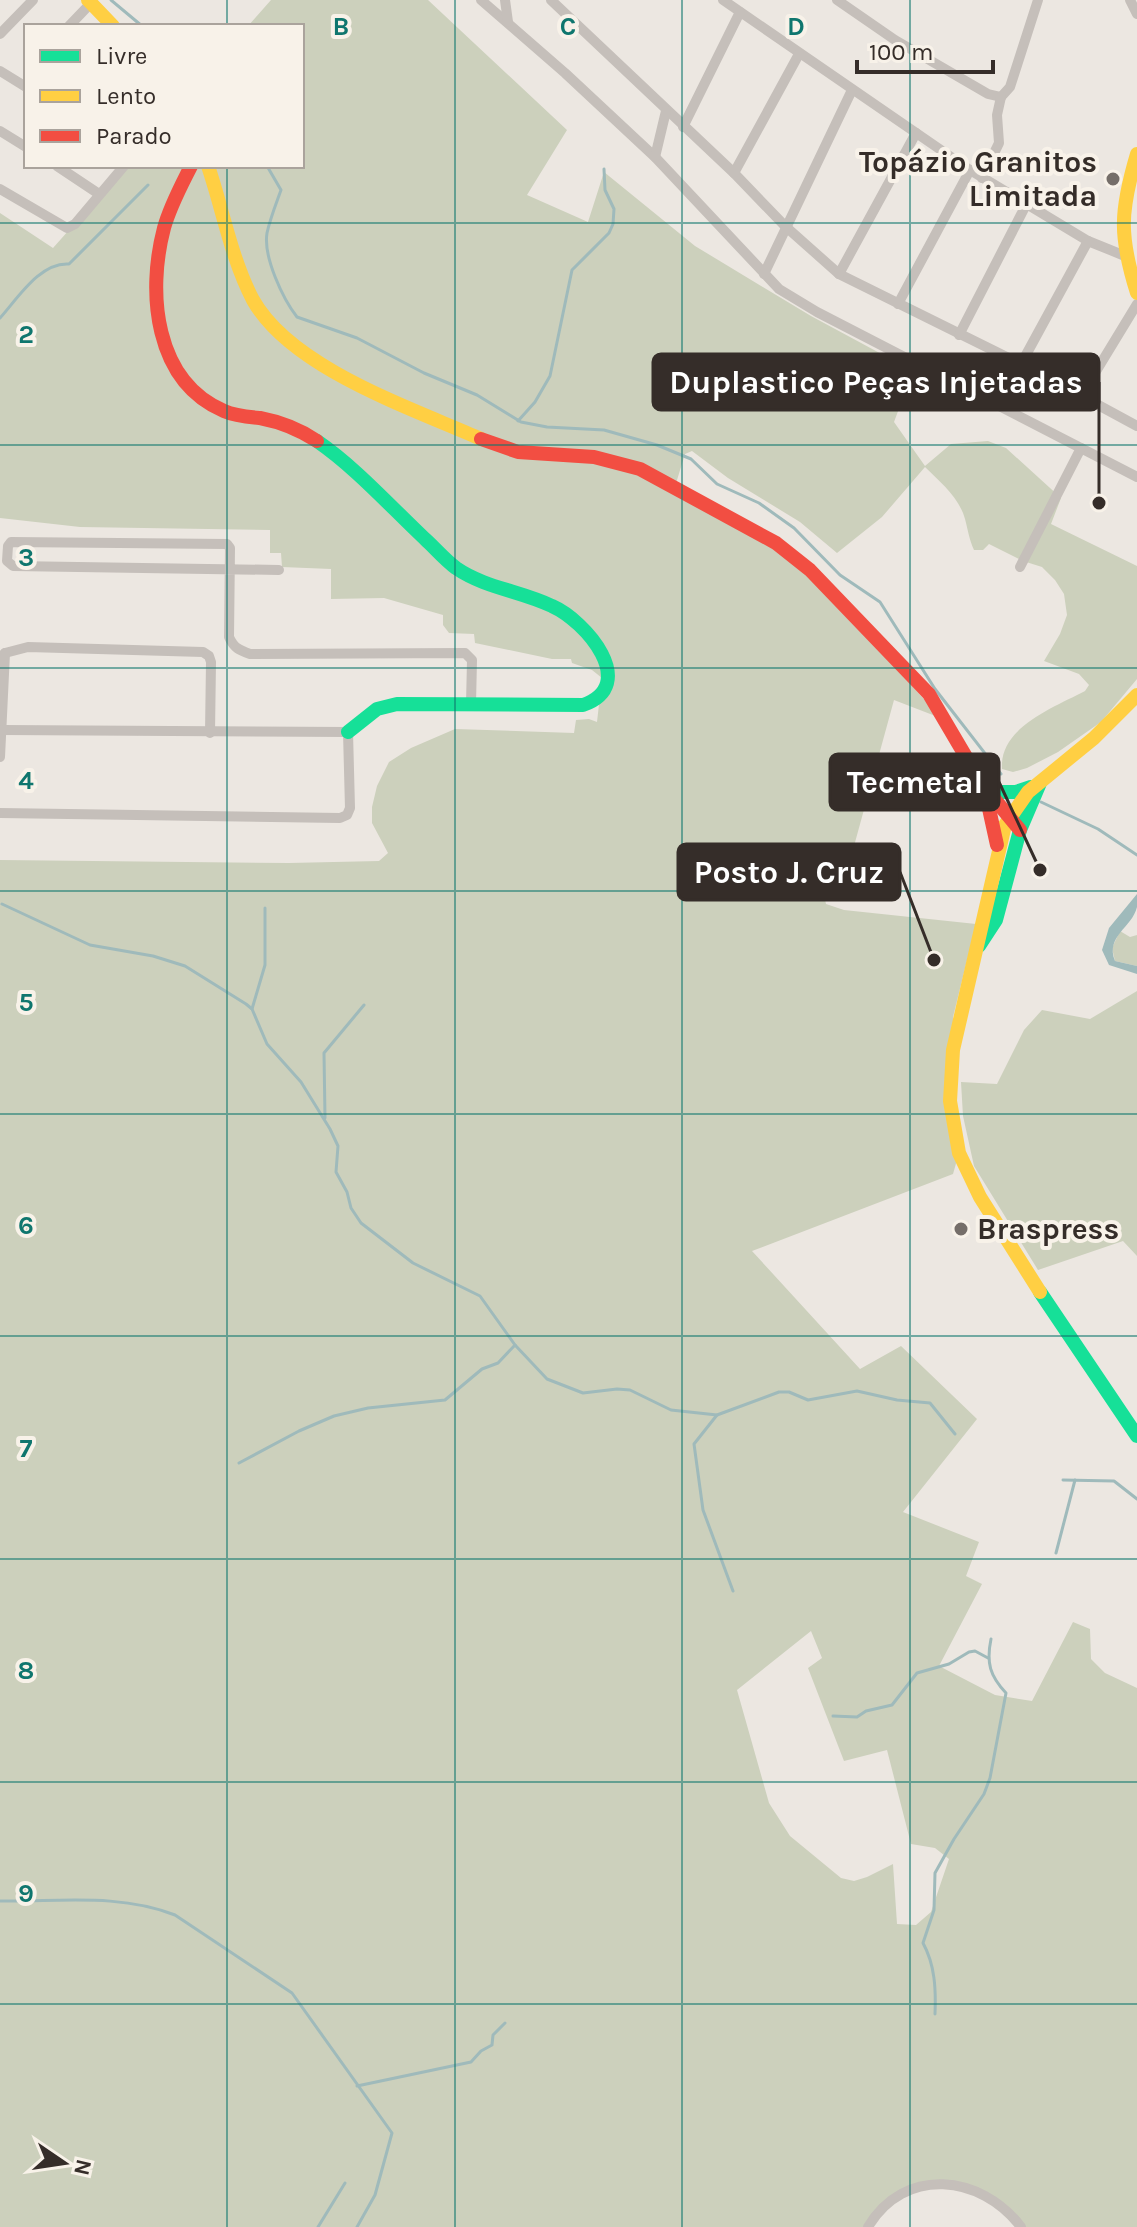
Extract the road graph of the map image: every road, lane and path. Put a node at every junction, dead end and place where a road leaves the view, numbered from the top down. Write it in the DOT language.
graph roads {
  1 [pos="33,0"];
  2 [pos="481,0"];
  3 [pos="505,0"];
  4 [pos="723,0"];
  5 [pos="837,0"];
  6 [pos="1038,0"];
  7 [pos="1130,0"];
  8 [pos="554,1"];
  9 [pos="89,2"];
  10 [pos="740,12"];
  11 [pos="1137,14"];
  12 [pos="508,22"];
  13 [pos="71,24"];
  14 [pos="111,24"];
  15 [pos="0,34"];
  16 [pos="799,54"];
  17 [pos="0,71"];
  18 [pos="21,84"];
  19 [pos="852,90"];
  20 [pos="1001,97"];
  21 [pos="666,111"];
  22 [pos="683,127"];
  23 [pos="0,131"];
  24 [pos="916,133"];
  25 [pos="24,146"];
  26 [pos="1137,154"];
  27 [pos="655,157"];
  28 [pos="60,168"];
  29 [pos="122,168"];
  30 [pos="190,168"];
  31 [pos="209,168"];
  32 [pos="970,170"];
  33 [pos="734,173"];
  34 [pos="982,178"];
  35 [pos="0,189"];
  36 [pos="99,194"];
  37 [pos="1026,205"];
  38 [pos="785,226"];
  39 [pos="1088,241"];
  40 [pos="1125,256"];
  41 [pos="764,274"];
  42 [pos="839,274"];
  43 [pos="1137,293"];
  44 [pos="898,304"];
  45 [pos="1137,304"];
  46 [pos="959,335"];
  47 [pos="1021,364"];
  48 [pos="1081,396"];
  49 [pos="1137,426"];
  50 [pos="1081,448"];
  51 [pos="1137,477"];
  52 [pos="1020,567"];
  53 [pos="230,569"];
  54 [pos="279,570"];
  55 [pos="2,656"];
  56 [pos="1137,695"];
  57 [pos="471,704"];
  58 [pos="3,730"];
  59 [pos="348,732"];
  60 [pos="210,733"];
  61 [pos="0,757"];
  62 [pos="1036,783"];
  63 [pos="985,788"];
  64 [pos="0,813"];
  65 [pos="1009,818"];
  66 [pos="1020,830"];
  67 [pos="997,854"];
  68 [pos="978,947"];
  69 [pos="1137,1436"];
  70 [pos="868,2227"];
  71 [pos="1021,2227"];
  1 -- 15 [label="street"];
  2 -- 12 [label="street"];
  3 -- 12 [label="street"];
  4 -- 10 [label="street"];
  5 -- 20 [label="street"];
  6 -- 20 [label="street"];
  7 -- 11 [label="street"];
  8 -- 21 [label="street"];
  9 -- 13 [label="street"];
  9 -- 14 [label="street"];
  10 -- 16 [label="street"];
  10 -- 22 [label="street"];
  12 -- 27 [label="street"];
  16 -- 19 [label="street"];
  16 -- 33 [label="street"];
  17 -- 18 [label="street"];
  19 -- 24 [label="street"];
  19 -- 38 [label="street"];
  20 -- 34 [label="street"];
  21 -- 22 [label="street"];
  21 -- 27 [label="street"];
  22 -- 33 [label="street"];
  23 -- 25 [label="street"];
  24 -- 32 [label="street"];
  24 -- 42 [label="street"];
  26 -- 40 [label="street"];
  27 -- 41 [label="street"];
  28 -- 36 [label="street"];
  29 -- 36 [label="street"];
  30 -- 57 [label="street"];
  31 -- 63 [label="street"];
  32 -- 34 [label="street"];
  32 -- 44 [label="street"];
  33 -- 38 [label="street"];
  34 -- 37 [label="street"];
  35 -- 36 [label="street"];
  37 -- 39 [label="street"];
  37 -- 46 [label="street"];
  38 -- 41 [label="street"];
  38 -- 42 [label="street"];
  39 -- 40 [label="street"];
  39 -- 47 [label="street"];
  40 -- 43 [label="street"];
  41 -- 50 [label="street"];
  42 -- 44 [label="street"];
  44 -- 46 [label="street"];
  45 -- 48 [label="street"];
  46 -- 47 [label="street"];
  47 -- 48 [label="street"];
  48 -- 49 [label="street"];
  50 -- 51 [label="street"];
  50 -- 52 [label="street"];
  53 -- 53 [label="street"];
  53 -- 54 [label="street"];
  53 -- 57 [label="street"];
  55 -- 58 [label="street"];
  55 -- 60 [label="street"];
  56 -- 62 [label="street"];
  57 -- 59 [label="street"];
  58 -- 60 [label="street"];
  58 -- 61 [label="street"];
  59 -- 60 [label="street"];
  59 -- 64 [label="street"];
  62 -- 63 [label="street"];
  62 -- 65 [label="street"];
  62 -- 66 [label="street"];
  63 -- 65 [label="street"];
  63 -- 67 [label="street"];
  65 -- 66 [label="street"];
  65 -- 67 [label="street"];
  66 -- 68 [label="street"];
  67 -- 68 [label="street"];
  68 -- 69 [label="street"];
  70 -- 71 [label="street"];
}
